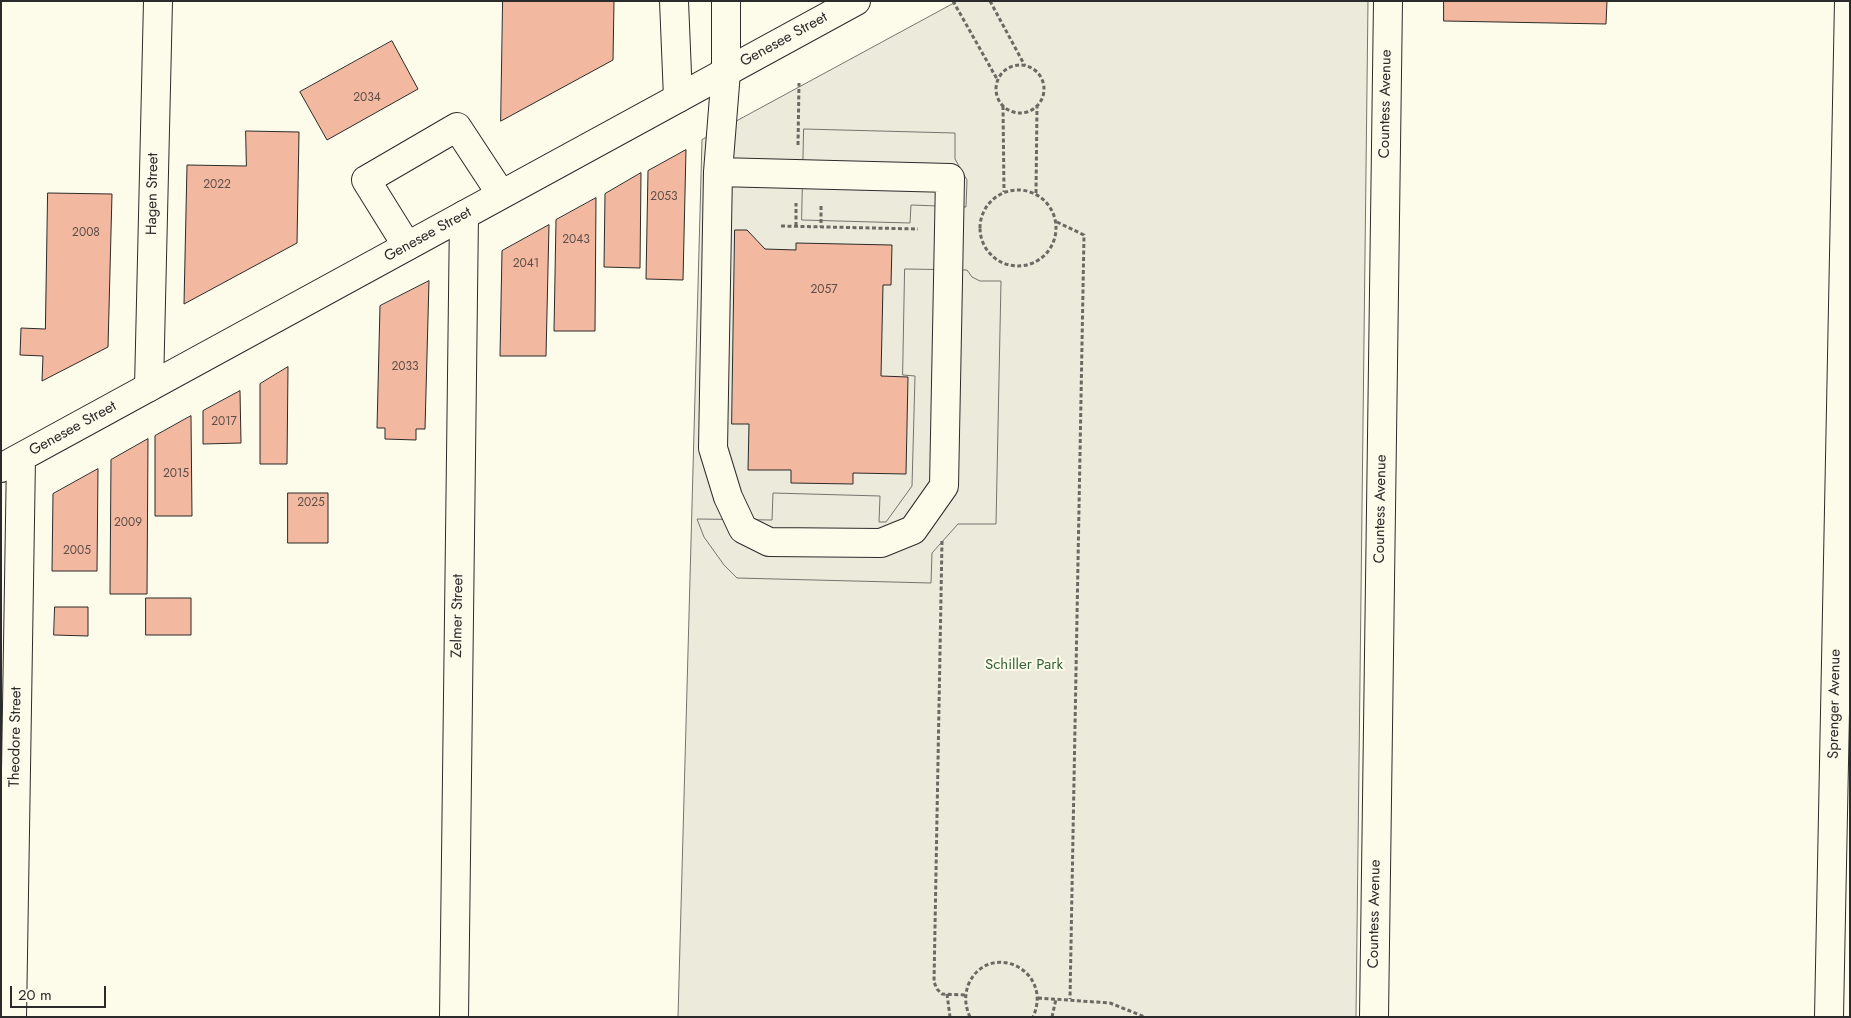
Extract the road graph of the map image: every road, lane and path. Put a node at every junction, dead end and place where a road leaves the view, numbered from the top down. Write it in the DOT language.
graph roads {
  1 [pos="158,1"];
  2 [pos="675,1"];
  3 [pos="726,1"];
  4 [pos="856,1"];
  5 [pos="953,1"];
  6 [pos="990,1"];
  7 [pos="1388,1"];
  8 [pos="1849,1"];
  9 [pos="1026,66"];
  10 [pos="726,72"];
  11 [pos="998,79"];
  12 [pos="799,84"];
  13 [pos="678,98"];
  14 [pos="1003,106"];
  15 [pos="1037,106"];
  16 [pos="798,150"];
  17 [pos="718,172"];
  18 [pos="1004,192"];
  19 [pos="1036,193"];
  20 [pos="501,194"];
  21 [pos="796,201"];
  22 [pos="821,204"];
  23 [pos="464,215"];
  24 [pos="1057,222"];
  25 [pos="781,226"];
  26 [pos="796,226"];
  27 [pos="821,226"];
  28 [pos="924,229"];
  29 [pos="407,246"];
  30 [pos="149,387"];
  31 [pos="11,463"];
  32 [pos="943,541"];
  33 [pos="947,994"];
  34 [pos="966,994"];
  35 [pos="1038,998"];
  36 [pos="1056,999"];
  37 [pos="1070,999"];
  38 [pos="12,1017"];
  39 [pos="454,1017"];
  40 [pos="950,1017"];
  41 [pos="970,1017"];
  42 [pos="1032,1017"];
  43 [pos="1052,1017"];
  44 [pos="1145,1017"];
  45 [pos="1374,1017"];
  46 [pos="1829,1017"];
  1 -- 30 [label="street, Hagen Street"];
  2 -- 13 [label="street"];
  3 -- 10 [label="street"];
  4 -- 10 [label="street, Genesee Street"];
  5 -- 11 [label="path"];
  6 -- 9 [label="path"];
  7 -- 45 [label="street, Countess Avenue"];
  8 -- 46 [label="street, Sprenger Avenue"];
  9 -- 11 [label="path"];
  9 -- 15 [label="path"];
  10 -- 13 [label="street, Genesee Street"];
  10 -- 17 [label="street"];
  11 -- 14 [label="path"];
  12 -- 16 [label="path"];
  13 -- 20 [label="street, Genesee Street"];
  14 -- 15 [label="path"];
  14 -- 18 [label="path"];
  15 -- 19 [label="path"];
  17 -- 17 [label="street"];
  18 -- 19 [label="path"];
  18 -- 24 [label="path"];
  19 -- 24 [label="path"];
  20 -- 23 [label="street, Genesee Street"];
  20 -- 29 [label="street"];
  21 -- 26 [label="path"];
  22 -- 27 [label="path"];
  23 -- 29 [label="street, Genesee Street"];
  23 -- 39 [label="street, Zelmer Street"];
  24 -- 37 [label="path"];
  25 -- 26 [label="path"];
  26 -- 27 [label="path"];
  27 -- 28 [label="path"];
  29 -- 30 [label="street, Genesee Street"];
  30 -- 31 [label="street, Genesee Street"];
  31 -- 38 [label="street, Theodore Street"];
  32 -- 33 [label="path"];
  33 -- 34 [label="path"];
  33 -- 40 [label="path"];
  34 -- 35 [label="path"];
  34 -- 41 [label="path"];
  35 -- 36 [label="path"];
  35 -- 42 [label="path"];
  36 -- 37 [label="path"];
  36 -- 43 [label="path"];
  37 -- 44 [label="path"];
}
